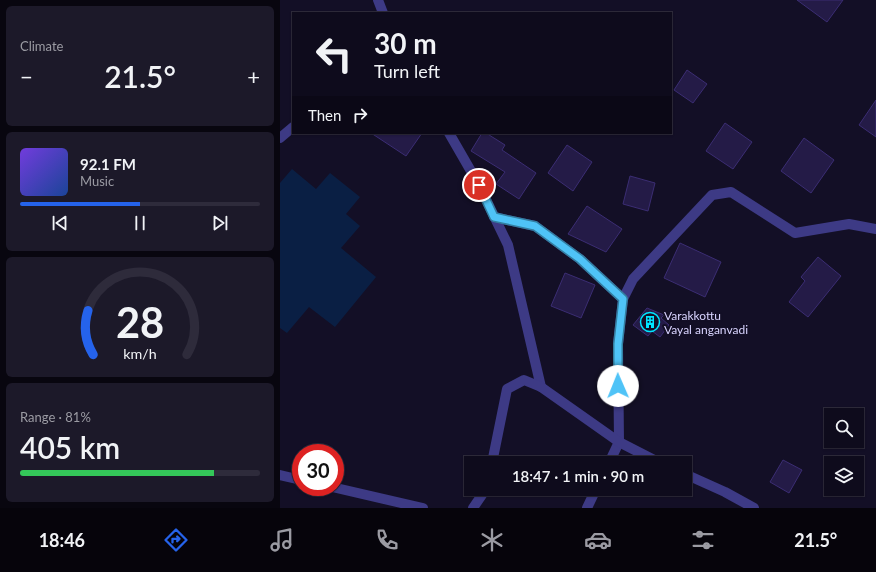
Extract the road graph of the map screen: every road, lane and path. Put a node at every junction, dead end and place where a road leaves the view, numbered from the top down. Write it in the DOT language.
graph roads {
  1 [pos="378,0"];
  2 [pos="383,12"];
  3 [pos="292,128"];
  4 [pos="450,134"];
  5 [pos="280,138"];
  6 [pos="494,217"];
  7 [pos="876,230"];
  8 [pos="623,299"];
  9 [pos="541,387"];
  10 [pos="619,442"];
  11 [pos="493,456"];
  12 [pos="612,456"];
  13 [pos="646,456"];
  14 [pos="280,475"];
  15 [pos="692,477"];
  16 [pos="292,478"];
  17 [pos="344,490"];
  18 [pos="481,496"];
  19 [pos="592,496"];
  20 [pos="423,508"];
  21 [pos="473,508"];
  22 [pos="586,508"];
  23 [pos="754,508"];
  1 -- 2 [label="street"];
  3 -- 5 [label="street"];
  4 -- 6 [label="street"];
  6 -- 8 [label="street"];
  6 -- 9 [label="street"];
  7 -- 8 [label="street"];
  8 -- 10 [label="street"];
  9 -- 10 [label="street"];
  9 -- 11 [label="street"];
  10 -- 12 [label="street"];
  10 -- 13 [label="street"];
  14 -- 16 [label="street"];
  15 -- 23 [label="street"];
  17 -- 20 [label="street"];
  18 -- 21 [label="street"];
  19 -- 22 [label="street"];
}
